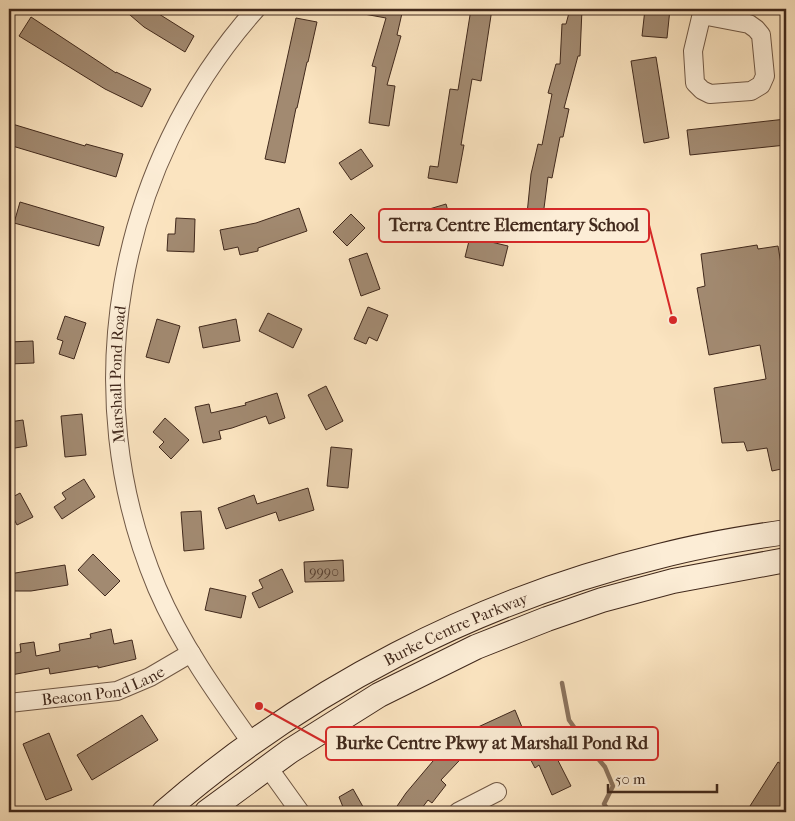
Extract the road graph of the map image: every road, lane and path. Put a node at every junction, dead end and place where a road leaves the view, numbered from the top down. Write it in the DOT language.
graph roads {
  1 [pos="256,9"];
  2 [pos="702,12"];
  3 [pos="786,532"];
  4 [pos="786,560"];
  5 [pos="191,653"];
  6 [pos="9,703"];
  7 [pos="251,742"];
  8 [pos="267,766"];
  9 [pos="497,792"];
  10 [pos="164,812"];
  11 [pos="207,812"];
  12 [pos="300,812"];
  13 [pos="458,812"];
  1 -- 5 [label="street, Marshall Pond Road"];
  2 -- 2 [label="street"];
  3 -- 7 [label="main road, Burke Centre Parkway"];
  4 -- 8 [label="main road, Burke Centre Parkway"];
  5 -- 6 [label="street, Beacon Pond Lane"];
  5 -- 7 [label="street, Marshall Pond Road"];
  7 -- 8 [label="main road"];
  7 -- 10 [label="main road, Burke Centre Parkway"];
  8 -- 11 [label="main road, Burke Centre Parkway"];
  8 -- 12 [label="street"];
  9 -- 13 [label="street"];
}
